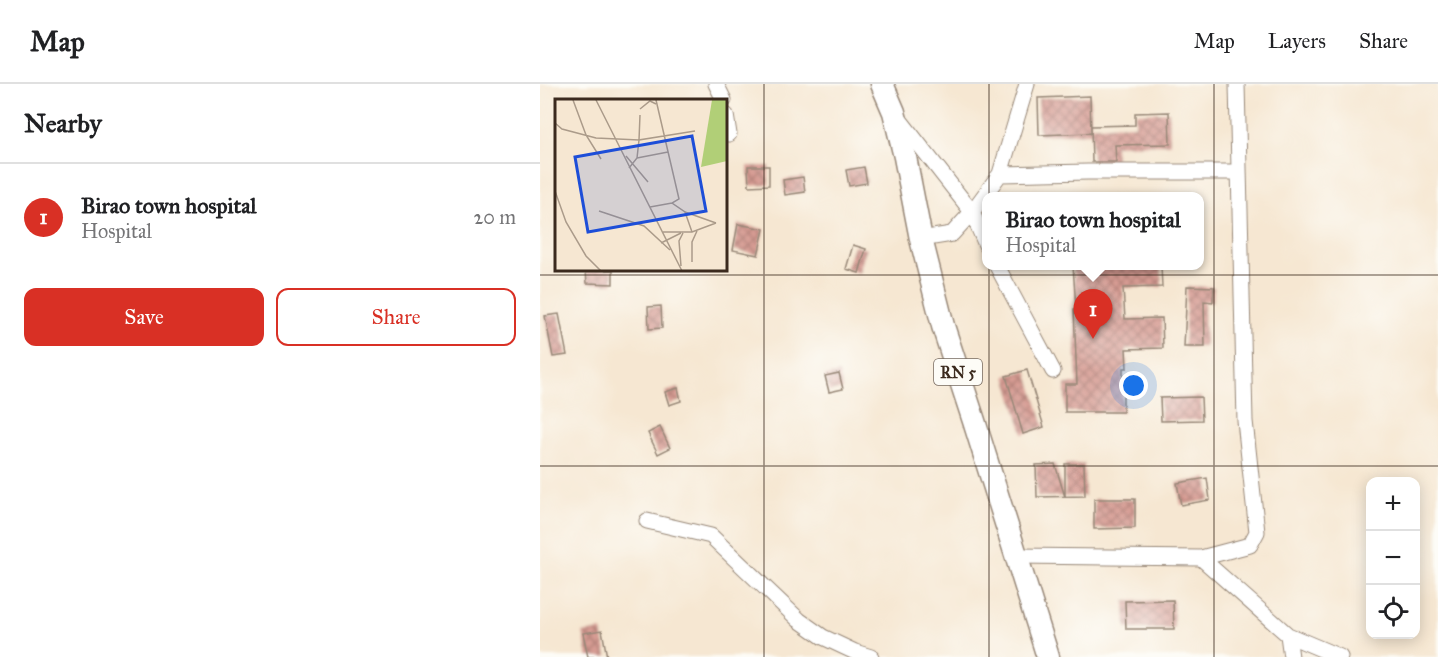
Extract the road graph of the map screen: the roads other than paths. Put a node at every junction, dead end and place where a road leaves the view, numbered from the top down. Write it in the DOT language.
graph roads {
  1 [pos="716,84"];
  2 [pos="882,84"];
  3 [pos="1027,84"];
  4 [pos="1237,84"];
  5 [pos="724,99"];
  6 [pos="894,112"];
  7 [pos="728,128"];
  8 [pos="729,134"];
  9 [pos="1239,172"];
  10 [pos="1000,174"];
  11 [pos="987,192"];
  12 [pos="982,198"];
  13 [pos="972,212"];
  14 [pos="982,234"];
  15 [pos="921,239"];
  16 [pos="999,270"];
  17 [pos="1053,371"];
  18 [pos="647,521"];
  19 [pos="1016,556"];
  20 [pos="1201,558"];
  21 [pos="1288,635"];
  22 [pos="872,657"];
  23 [pos="1048,657"];
  24 [pos="1291,657"];
  25 [pos="1340,657"];
  1 -- 5 [label="street"];
  2 -- 6 [label="main road, RN 5"];
  3 -- 10 [label="street"];
  4 -- 9 [label="street"];
  6 -- 13 [label="street"];
  6 -- 15 [label="main road, RN 5"];
  7 -- 8 [label="street"];
  9 -- 10 [label="street"];
  9 -- 20 [label="street"];
  10 -- 11 [label="street"];
  12 -- 13 [label="street"];
  13 -- 14 [label="street"];
  13 -- 15 [label="street"];
  15 -- 19 [label="main road, RN 5"];
  16 -- 17 [label="street"];
  18 -- 22 [label="street"];
  19 -- 20 [label="street"];
  19 -- 23 [label="main road, RN 5"];
  20 -- 21 [label="street"];
  21 -- 24 [label="street"];
  21 -- 25 [label="street"];
}
